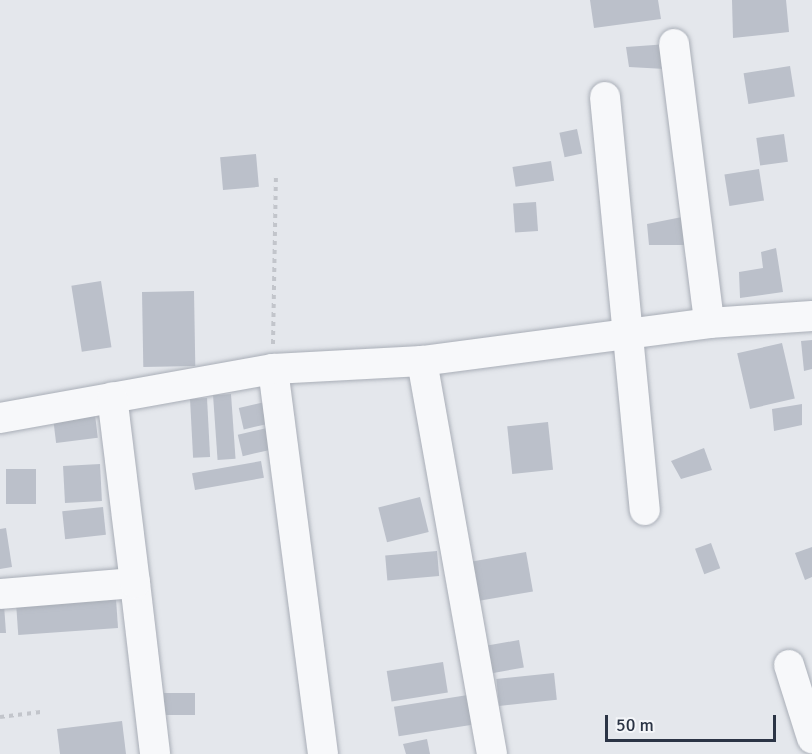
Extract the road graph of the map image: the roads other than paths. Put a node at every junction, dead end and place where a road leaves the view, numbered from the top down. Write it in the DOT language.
graph roads {
  1 [pos="674,44"];
  2 [pos="605,96"];
  3 [pos="812,316"];
  4 [pos="709,323"];
  5 [pos="632,333"];
  6 [pos="422,360"];
  7 [pos="273,369"];
  8 [pos="112,397"];
  9 [pos="0,418"];
  10 [pos="645,510"];
  11 [pos="135,583"];
  12 [pos="0,594"];
  13 [pos="789,664"];
  14 [pos="812,738"];
  15 [pos="812,748"];
  16 [pos="155,754"];
  17 [pos="323,754"];
  18 [pos="492,754"];
  19 [pos="792,754"];
  1 -- 4 [label="street"];
  2 -- 5 [label="street"];
  3 -- 4 [label="street"];
  4 -- 5 [label="street"];
  5 -- 6 [label="street"];
  5 -- 10 [label="street"];
  6 -- 7 [label="street"];
  6 -- 18 [label="street"];
  7 -- 8 [label="street"];
  7 -- 17 [label="street"];
  8 -- 9 [label="street"];
  8 -- 11 [label="street"];
  11 -- 12 [label="street"];
  11 -- 16 [label="street"];
  13 -- 14 [label="street"];
  15 -- 19 [label="street"];
}
